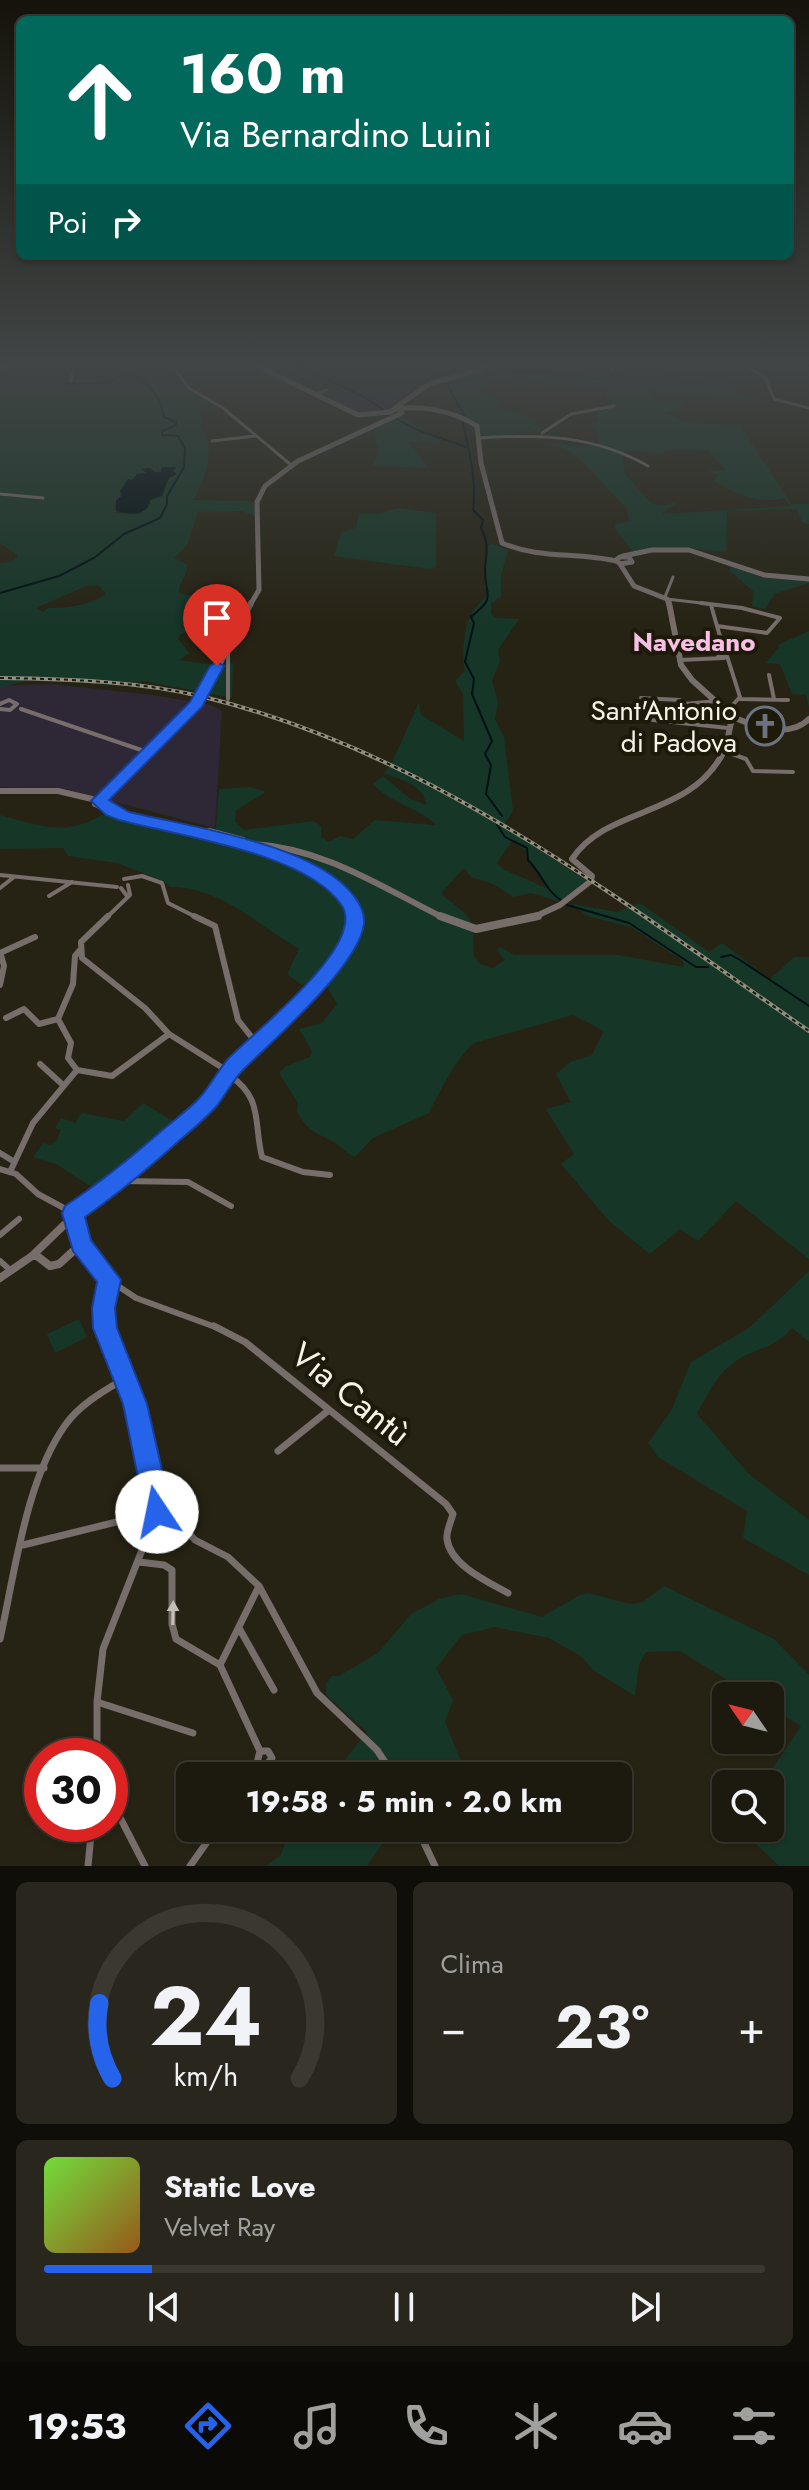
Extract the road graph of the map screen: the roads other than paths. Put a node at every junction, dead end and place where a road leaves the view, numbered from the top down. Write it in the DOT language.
graph roads {
  1 [pos="276,453"];
  2 [pos="314,453"];
  3 [pos="481,453"];
  4 [pos="627,453"];
  5 [pos="287,463"];
  6 [pos="648,466"];
  7 [pos="0,494"];
  8 [pos="43,498"];
  9 [pos="623,562"];
  10 [pos="673,577"];
  11 [pos="809,579"];
  12 [pos="666,598"];
  13 [pos="711,604"];
  14 [pos="717,626"];
  15 [pos="229,641"];
  16 [pos="722,654"];
  17 [pos="679,660"];
  18 [pos="769,675"];
  19 [pos="641,698"];
  20 [pos="228,699"];
  21 [pos="739,699"];
  22 [pos="774,699"];
  23 [pos="788,700"];
  24 [pos="719,701"];
  25 [pos="0,708"];
  26 [pos="16,708"];
  27 [pos="728,710"];
  28 [pos="733,717"];
  29 [pos="644,719"];
  30 [pos="809,719"];
  31 [pos="728,728"];
  32 [pos="724,751"];
  33 [pos="147,752"];
  34 [pos="793,772"];
  35 [pos="0,791"];
  36 [pos="93,800"];
  37 [pos="224,836"];
  38 [pos="252,844"];
  39 [pos="263,850"];
  40 [pos="0,875"];
  41 [pos="14,876"];
  42 [pos="72,881"];
  43 [pos="127,883"];
  44 [pos="118,886"];
  45 [pos="0,888"];
  46 [pos="49,896"];
  47 [pos="127,897"];
  48 [pos="35,937"];
  49 [pos="80,950"];
  50 [pos="0,954"];
  51 [pos="2,963"];
  52 [pos="0,985"];
  53 [pos="6,1018"];
  54 [pos="58,1019"];
  55 [pos="169,1034"];
  56 [pos="257,1044"];
  57 [pos="40,1064"];
  58 [pos="77,1070"];
  59 [pos="228,1073"];
  60 [pos="63,1085"];
  61 [pos="0,1153"];
  62 [pos="13,1161"];
  63 [pos="0,1169"];
  64 [pos="10,1172"];
  65 [pos="330,1175"];
  66 [pos="120,1181"];
  67 [pos="231,1206"];
  68 [pos="74,1217"];
  69 [pos="19,1219"];
  70 [pos="0,1235"];
  71 [pos="81,1244"];
  72 [pos="32,1256"];
  73 [pos="0,1261"];
  74 [pos="11,1271"];
  75 [pos="0,1278"];
  76 [pos="109,1280"];
  77 [pos="122,1380"];
  78 [pos="329,1410"];
  79 [pos="278,1451"];
  80 [pos="0,1468"];
  81 [pos="44,1468"];
  82 [pos="160,1509"];
  83 [pos="23,1545"];
  84 [pos="139,1562"];
  85 [pos="259,1586"];
  86 [pos="508,1593"];
  87 [pos="2,1622"];
  88 [pos="239,1628"];
  89 [pos="0,1639"];
  90 [pos="220,1665"];
  91 [pos="274,1690"];
  92 [pos="97,1702"];
  93 [pos="193,1733"];
  94 [pos="97,1738"];
  95 [pos="260,1751"];
  96 [pos="257,1762"];
  97 [pos="271,1762"];
  98 [pos="384,1762"];
  99 [pos="128,1833"];
  100 [pos="90,1842"];
  101 [pos="207,1842"];
  102 [pos="424,1842"];
  103 [pos="88,1866"];
  104 [pos="145,1866"];
  105 [pos="190,1866"];
  106 [pos="435,1866"];
  1 -- 5 [label="street"];
  2 -- 5 [label="street"];
  3 -- 9 [label="street"];
  4 -- 6 [label="street"];
  5 -- 15 [label="street"];
  7 -- 8 [label="street"];
  9 -- 11 [label="street"];
  9 -- 12 [label="street"];
  10 -- 12 [label="street"];
  12 -- 13 [label="street"];
  12 -- 17 [label="street"];
  13 -- 14 [label="street"];
  13 -- 14 [label="street"];
  14 -- 16 [label="street"];
  15 -- 20 [label="street"];
  15 -- 33 [label="street, bridge"];
  16 -- 17 [label="street"];
  16 -- 21 [label="street"];
  17 -- 24 [label="street"];
  18 -- 22 [label="street"];
  19 -- 24 [label="street"];
  21 -- 22 [label="street"];
  21 -- 27 [label="street"];
  22 -- 23 [label="street"];
  24 -- 27 [label="street"];
  25 -- 26 [label="street"];
  25 -- 26 [label="street"];
  26 -- 33 [label="street"];
  27 -- 28 [label="street"];
  28 -- 30 [label="street"];
  28 -- 31 [label="street"];
  29 -- 31 [label="street"];
  31 -- 32 [label="street"];
  32 -- 34 [label="street"];
  32 -- 38 [label="street"];
  33 -- 36 [label="street"];
  35 -- 36 [label="street"];
  36 -- 37 [label="street"];
  37 -- 38 [label="street"];
  37 -- 39 [label="street"];
  38 -- 39 [label="street"];
  39 -- 56 [label="street"];
  40 -- 41 [label="street"];
  41 -- 42 [label="street"];
  41 -- 45 [label="street"];
  42 -- 44 [label="street"];
  42 -- 46 [label="street"];
  43 -- 44 [label="street"];
  43 -- 47 [label="street"];
  43 -- 56 [label="street"];
  44 -- 47 [label="street"];
  47 -- 49 [label="street"];
  48 -- 50 [label="street"];
  49 -- 54 [label="street"];
  49 -- 55 [label="street"];
  50 -- 51 [label="street"];
  51 -- 52 [label="street"];
  53 -- 54 [label="street"];
  54 -- 58 [label="street"];
  55 -- 58 [label="street"];
  55 -- 59 [label="street"];
  56 -- 59 [label="street"];
  57 -- 60 [label="street"];
  58 -- 60 [label="street"];
  59 -- 65 [label="street"];
  59 -- 66 [label="street"];
  60 -- 62 [label="street"];
  61 -- 62 [label="street"];
  62 -- 64 [label="street"];
  63 -- 64 [label="street"];
  64 -- 68 [label="street"];
  66 -- 67 [label="street"];
  66 -- 68 [label="street"];
  68 -- 71 [label="street"];
  68 -- 72 [label="street"];
  69 -- 70 [label="street"];
  71 -- 72 [label="street"];
  71 -- 76 [label="street"];
  72 -- 74 [label="street"];
  73 -- 74 [label="street"];
  74 -- 75 [label="street"];
  76 -- 77 [label="street"];
  76 -- 78 [label="street, Via Cantù"];
  77 -- 81 [label="street"];
  77 -- 82 [label="street"];
  78 -- 79 [label="street"];
  78 -- 86 [label="street, Via Cantù"];
  80 -- 81 [label="street"];
  81 -- 83 [label="street"];
  82 -- 83 [label="street"];
  82 -- 84 [label="street"];
  82 -- 85 [label="street"];
  83 -- 87 [label="street"];
  90 -- 84 [label="street, one-way"];
  84 -- 92 [label="street"];
  85 -- 88 [label="street"];
  85 -- 98 [label="street"];
  87 -- 89 [label="street"];
  88 -- 90 [label="street"];
  88 -- 91 [label="street"];
  90 -- 95 [label="street"];
  92 -- 93 [label="street"];
  92 -- 94 [label="street"];
  95 -- 96 [label="street"];
  95 -- 97 [label="street"];
  99 -- 104 [label="street"];
  100 -- 103 [label="street"];
  101 -- 105 [label="street"];
  102 -- 106 [label="street"];
}
